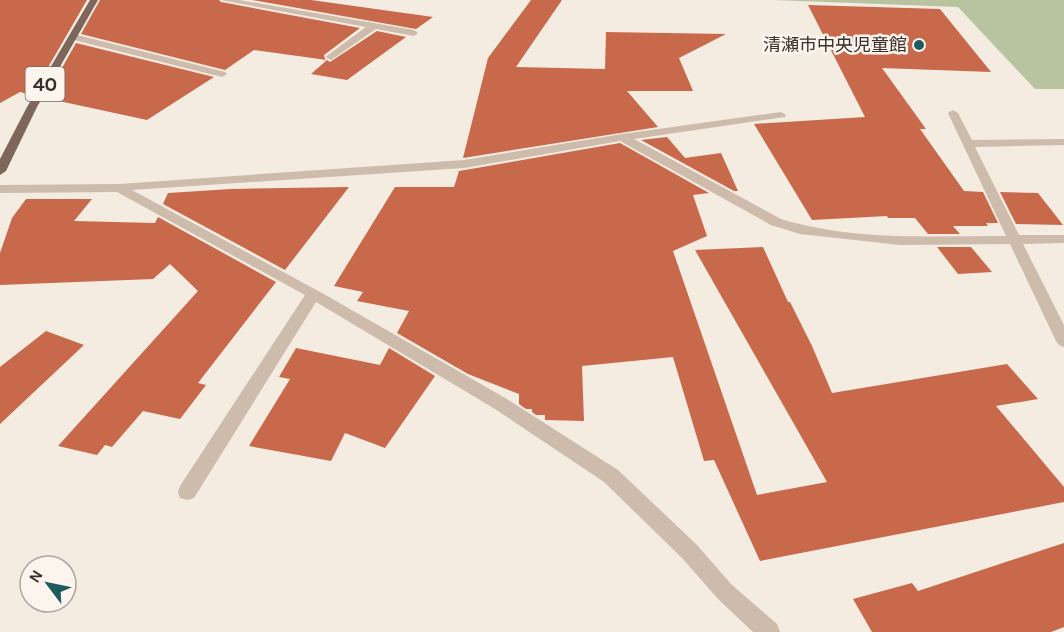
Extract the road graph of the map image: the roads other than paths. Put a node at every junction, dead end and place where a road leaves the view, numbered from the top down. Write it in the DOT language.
graph roads {
  1 [pos="94,0"];
  2 [pos="225,0"];
  3 [pos="374,26"];
  4 [pos="414,33"];
  5 [pos="73,37"];
  6 [pos="331,57"];
  7 [pos="222,74"];
  8 [pos="953,113"];
  9 [pos="781,115"];
  10 [pos="622,137"];
  11 [pos="1064,142"];
  12 [pos="967,144"];
  13 [pos="0,171"];
  14 [pos="119,188"];
  15 [pos="0,189"];
  16 [pos="1013,239"];
  17 [pos="1064,239"];
  18 [pos="313,294"];
  19 [pos="1064,341"];
  20 [pos="187,492"];
  21 [pos="769,632"];
  1 -- 5 [label="main road, 40"];
  2 -- 3 [label="street"];
  3 -- 4 [label="street"];
  3 -- 6 [label="street"];
  5 -- 7 [label="street"];
  5 -- 13 [label="main road, 40"];
  8 -- 12 [label="street"];
  9 -- 10 [label="street"];
  10 -- 14 [label="street"];
  10 -- 16 [label="street"];
  11 -- 12 [label="street"];
  12 -- 16 [label="street"];
  14 -- 15 [label="street"];
  14 -- 18 [label="street"];
  16 -- 17 [label="street"];
  16 -- 19 [label="street"];
  18 -- 20 [label="street"];
  18 -- 21 [label="street"];
}
